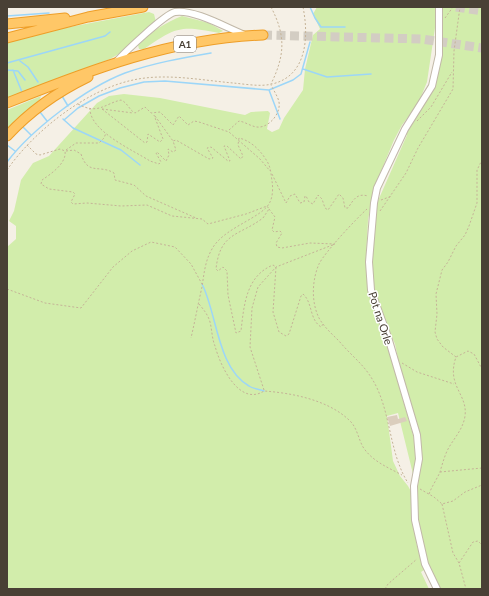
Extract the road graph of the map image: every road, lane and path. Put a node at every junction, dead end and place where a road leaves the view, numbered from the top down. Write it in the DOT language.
graph roads {
  1 [pos="143,7"];
  2 [pos="271,7"];
  3 [pos="303,7"];
  4 [pos="439,7"];
  5 [pos="453,7"];
  6 [pos="460,7"];
  7 [pos="174,10"];
  8 [pos="88,16"];
  9 [pos="439,22"];
  10 [pos="7,24"];
  11 [pos="263,35"];
  12 [pos="246,36"];
  13 [pos="7,38"];
  14 [pos="112,63"];
  15 [pos="453,71"];
  16 [pos="271,85"];
  17 [pos="7,103"];
  18 [pos="78,104"];
  19 [pos="90,108"];
  20 [pos="102,109"];
  21 [pos="133,113"];
  22 [pos="154,114"];
  23 [pos="416,123"];
  24 [pos="228,131"];
  25 [pos="106,133"];
  26 [pos="7,136"];
  27 [pos="173,141"];
  28 [pos="237,141"];
  29 [pos="27,145"];
  30 [pos="65,151"];
  31 [pos="482,160"];
  32 [pos="7,170"];
  33 [pos="271,172"];
  34 [pos="392,196"];
  35 [pos="374,200"];
  36 [pos="267,206"];
  37 [pos="269,209"];
  38 [pos="372,215"];
  39 [pos="197,219"];
  40 [pos="336,244"];
  41 [pos="276,267"];
  42 [pos="202,284"];
  43 [pos="7,289"];
  44 [pos="198,303"];
  45 [pos="324,323"];
  46 [pos="191,338"];
  47 [pos="393,356"];
  48 [pos="456,357"];
  49 [pos="482,369"];
  50 [pos="455,384"];
  51 [pos="264,390"];
  52 [pos="482,468"];
  53 [pos="440,472"];
  54 [pos="403,475"];
  55 [pos="482,485"];
  56 [pos="414,486"];
  57 [pos="429,494"];
  58 [pos="415,496"];
  59 [pos="442,504"];
  60 [pos="482,545"];
  61 [pos="422,555"];
  62 [pos="458,563"];
  63 [pos="385,589"];
  64 [pos="437,589"];
  65 [pos="466,589"];
  1 -- 8 [label="highway"];
  2 -- 16 [label="path"];
  3 -- 16 [label="path"];
  4 -- 9 [label="street, Pot na Orle"];
  5 -- 9 [label="path"];
  6 -- 15 [label="path"];
  7 -- 12 [label="street"];
  7 -- 14 [label="street"];
  8 -- 10 [label="highway"];
  8 -- 13 [label="highway"];
  9 -- 35 [label="street, Pot na Orle"];
  11 -- 12 [label="highway, A1"];
  12 -- 14 [label="highway, A1"];
  14 -- 17 [label="highway, A1"];
  14 -- 26 [label="highway"];
  15 -- 23 [label="path"];
  15 -- 34 [label="path"];
  16 -- 18 [label="path"];
  16 -- 24 [label="path"];
  18 -- 19 [label="path"];
  18 -- 29 [label="path"];
  19 -- 20 [label="path"];
  19 -- 25 [label="path"];
  20 -- 21 [label="path"];
  20 -- 21 [label="path"];
  20 -- 22 [label="path"];
  21 -- 22 [label="path"];
  22 -- 24 [label="path"];
  22 -- 27 [label="path"];
  24 -- 28 [label="path"];
  25 -- 27 [label="path"];
  25 -- 30 [label="path"];
  27 -- 28 [label="path"];
  28 -- 33 [label="path"];
  28 -- 33 [label="path"];
  29 -- 30 [label="path"];
  29 -- 32 [label="path"];
  30 -- 39 [label="path"];
  30 -- 39 [label="path"];
  31 -- 48 [label="path"];
  33 -- 35 [label="path"];
  33 -- 36 [label="path"];
  34 -- 35 [label="path"];
  34 -- 38 [label="path"];
  35 -- 38 [label="street, Pot na Orle"];
  35 -- 40 [label="path"];
  36 -- 37 [label="path"];
  36 -- 39 [label="path"];
  36 -- 42 [label="path"];
  37 -- 40 [label="path"];
  37 -- 41 [label="path"];
  38 -- 47 [label="street, Pot na Orle"];
  40 -- 41 [label="path"];
  40 -- 45 [label="path"];
  41 -- 45 [label="path"];
  41 -- 51 [label="path"];
  42 -- 43 [label="path"];
  42 -- 44 [label="path"];
  44 -- 46 [label="path"];
  44 -- 51 [label="path"];
  45 -- 54 [label="path"];
  47 -- 50 [label="path"];
  47 -- 56 [label="street, Pot na Orle"];
  48 -- 49 [label="path"];
  48 -- 50 [label="path"];
  50 -- 53 [label="path"];
  51 -- 54 [label="path"];
  52 -- 53 [label="path"];
  53 -- 57 [label="path"];
  54 -- 58 [label="path"];
  55 -- 59 [label="path"];
  56 -- 57 [label="path"];
  56 -- 58 [label="street, Pot na Orle"];
  57 -- 59 [label="path"];
  58 -- 61 [label="street, Pot na Orle"];
  59 -- 62 [label="path"];
  60 -- 62 [label="path"];
  61 -- 63 [label="path"];
  61 -- 64 [label="street, Pot na Orle"];
  62 -- 65 [label="path"];
}
